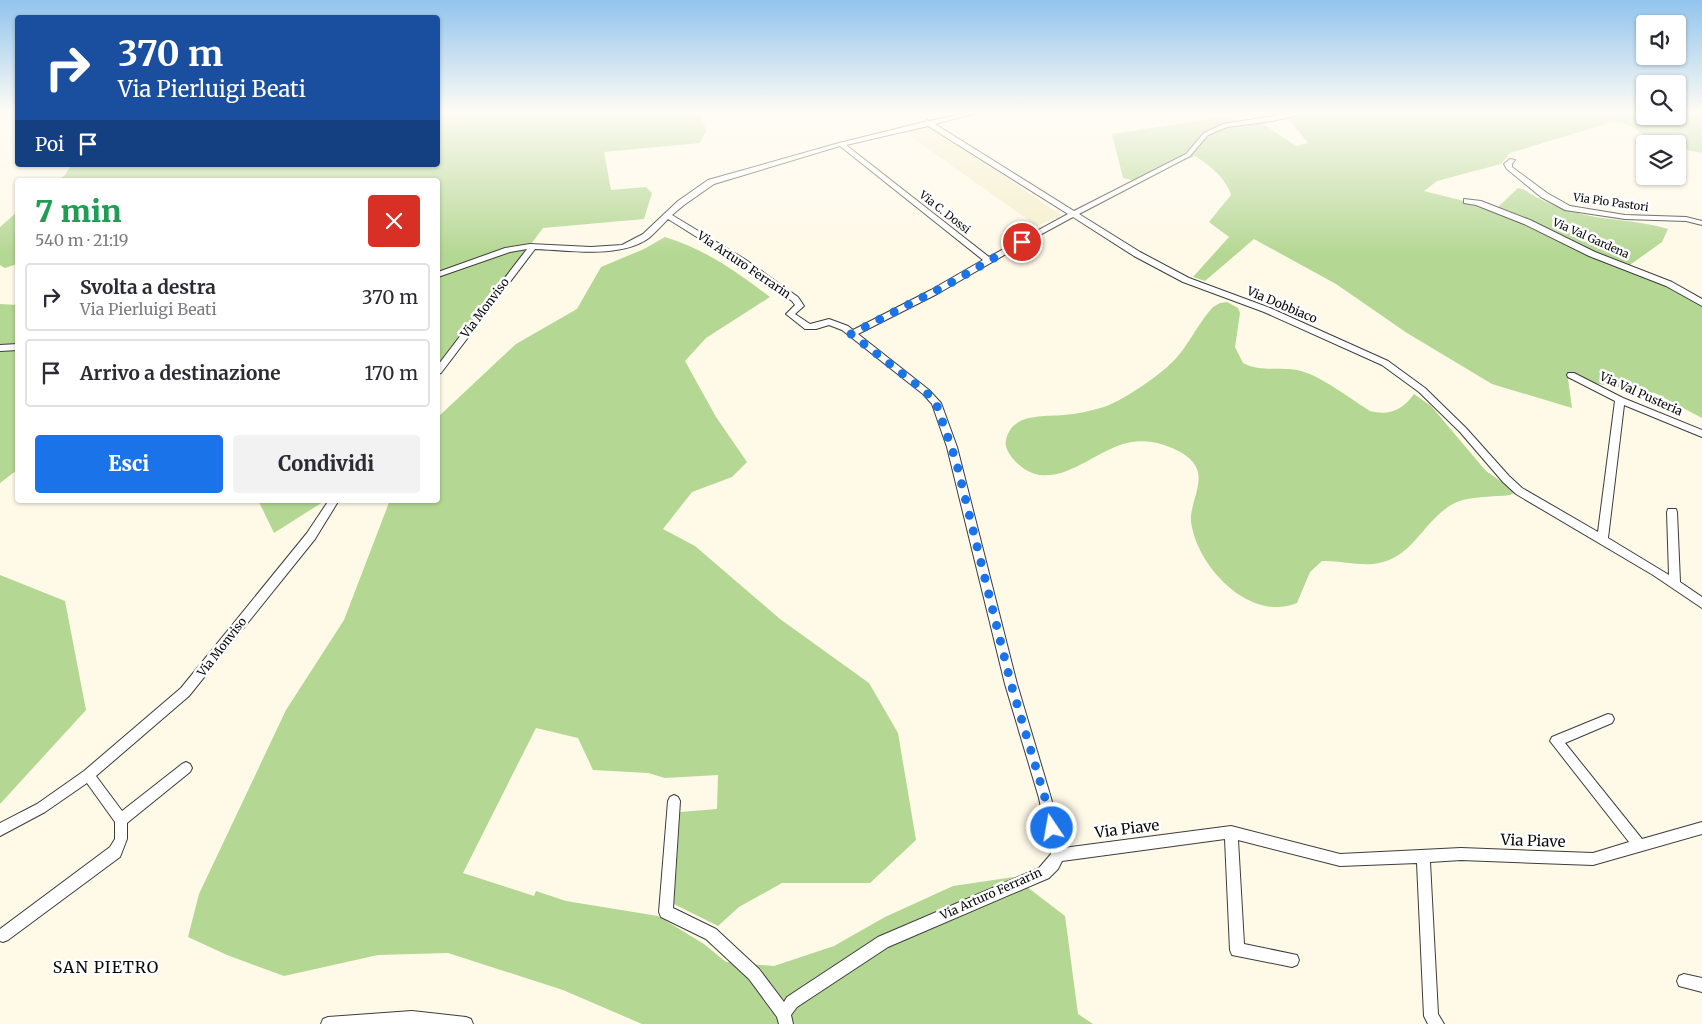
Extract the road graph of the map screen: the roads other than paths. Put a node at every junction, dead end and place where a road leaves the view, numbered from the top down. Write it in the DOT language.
graph roads {
  1 [pos="786,160"];
  2 [pos="860,160"];
  3 [pos="988,160"];
  4 [pos="1177,160"];
  5 [pos="1512,160"];
  6 [pos="1467,201"];
  7 [pos="1075,214"];
  8 [pos="667,215"];
  9 [pos="1702,223"];
  10 [pos="533,246"];
  11 [pos="989,261"];
  12 [pos="440,274"];
  13 [pos="1702,303"];
  14 [pos="851,334"];
  15 [pos="15,347"];
  16 [pos="0,348"];
  17 [pos="440,368"];
  18 [pos="1571,375"];
  19 [pos="1620,400"];
  20 [pos="1702,434"];
  21 [pos="332,503"];
  22 [pos="1672,512"];
  23 [pos="1602,541"];
  24 [pos="1675,585"];
  25 [pos="1702,603"];
  26 [pos="1608,719"];
  27 [pos="186,768"];
  28 [pos="88,775"];
  29 [pos="674,801"];
  30 [pos="121,820"];
  31 [pos="1702,828"];
  32 [pos="0,830"];
  33 [pos="1231,832"];
  34 [pos="1640,846"];
  35 [pos="1058,855"];
  36 [pos="1423,857"];
  37 [pos="3,935"];
  38 [pos="1292,960"];
  39 [pos="1684,981"];
  40 [pos="1702,985"];
  41 [pos="785,1019"];
  42 [pos="328,1024"];
  43 [pos="466,1024"];
  44 [pos="1437,1024"];
  1 -- 8 [label="street"];
  2 -- 11 [label="street, Via C. Dossi"];
  3 -- 7 [label="street, Via Dobbiaco"];
  4 -- 7 [label="street"];
  5 -- 9 [label="street, Via Pio Pastori"];
  6 -- 13 [label="street, Via Val Gardena"];
  7 -- 11 [label="street"];
  7 -- 23 [label="street, Via Dobbiaco"];
  8 -- 10 [label="street"];
  8 -- 14 [label="street, Via Arturo Ferrarin"];
  10 -- 12 [label="street"];
  10 -- 17 [label="street, Via Monviso"];
  11 -- 14 [label="street"];
  14 -- 35 [label="street, Via Arturo Ferrarin"];
  15 -- 16 [label="street"];
  18 -- 19 [label="street, Via Val Pusteria"];
  19 -- 20 [label="street, Via Val Pusteria"];
  19 -- 23 [label="street"];
  21 -- 28 [label="street, Via Monviso"];
  22 -- 24 [label="street"];
  23 -- 24 [label="street, Via Dobbiaco"];
  24 -- 25 [label="street, Via Dobbiaco"];
  26 -- 34 [label="street"];
  27 -- 30 [label="street"];
  28 -- 30 [label="street"];
  28 -- 32 [label="street, Via Monviso"];
  29 -- 41 [label="street, Via Arturo Ferrarin"];
  30 -- 37 [label="street"];
  31 -- 34 [label="street, Via Piave"];
  33 -- 35 [label="street, Via Piave"];
  33 -- 36 [label="street, Via Piave"];
  33 -- 38 [label="street"];
  34 -- 36 [label="street, Via Piave"];
  35 -- 41 [label="street, Via Arturo Ferrarin"];
  36 -- 44 [label="street"];
  39 -- 40 [label="street"];
  42 -- 43 [label="street"];
}
